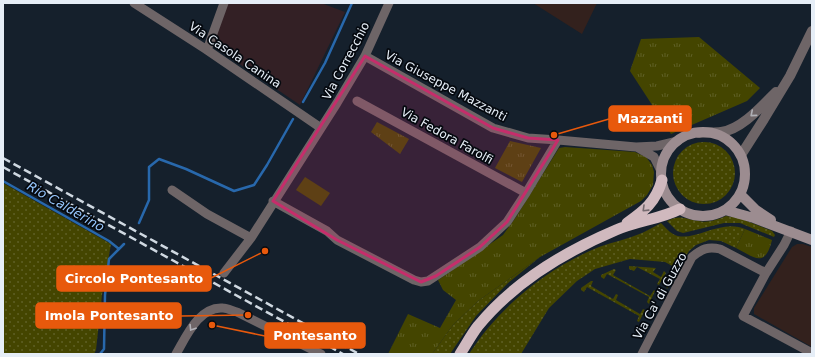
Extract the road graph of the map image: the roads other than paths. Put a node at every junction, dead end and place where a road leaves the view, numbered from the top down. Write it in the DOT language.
graph roads {
  1 [pos="134,3"];
  2 [pos="224,3"];
  3 [pos="389,3"];
  4 [pos="812,31"];
  5 [pos="207,50"];
  6 [pos="365,56"];
  7 [pos="790,76"];
  8 [pos="357,101"];
  9 [pos="321,128"];
  10 [pos="699,132"];
  11 [pos="558,140"];
  12 [pos="678,141"];
  13 [pos="636,146"];
  14 [pos="741,155"];
  15 [pos="662,176"];
  16 [pos="172,190"];
  17 [pos="526,193"];
  18 [pos="740,194"];
  19 [pos="273,201"];
  20 [pos="680,209"];
  21 [pos="725,210"];
  22 [pos="618,229"];
  23 [pos="786,230"];
  24 [pos="251,238"];
  25 [pos="812,239"];
  26 [pos="224,273"];
  27 [pos="766,273"];
  28 [pos="315,353"];
  29 [pos="812,353"];
  30 [pos="176,354"];
  31 [pos="460,354"];
  32 [pos="642,354"];
  1 -- 5 [label="street, Via Casola Canina"];
  2 -- 5 [label="street"];
  3 -- 6 [label="street, Via Correcchio"];
  4 -- 7 [label="street"];
  5 -- 9 [label="street, Via Casola Canina"];
  6 -- 9 [label="street, Via Correcchio"];
  6 -- 11 [label="street, Via Giuseppe Mazzanti"];
  7 -- 10 [label="street, one-way"];
  7 -- 14 [label="street"];
  8 -- 17 [label="street, Via Fedora Farolfi"];
  9 -- 19 [label="street, Via Correcchio"];
  10 -- 12 [label="main road"];
  10 -- 14 [label="main road"];
  11 -- 13 [label="street, Via Giuseppe Mazzanti"];
  11 -- 17 [label="street"];
  12 -- 13 [label="street, Via Giuseppe Mazzanti"];
  12 -- 15 [label="main road"];
  13 -- 15 [label="street, Via Giuseppe Mazzanti"];
  14 -- 18 [label="main road"];
  15 -- 20 [label="main road"];
  15 -- 22 [label="highway, one-way"];
  16 -- 24 [label="street"];
  17 -- 19 [label="street"];
  18 -- 21 [label="main road"];
  18 -- 23 [label="main road"];
  19 -- 24 [label="street, Via Correcchio"];
  20 -- 21 [label="main road"];
  20 -- 22 [label="highway"];
  21 -- 23 [label="main road"];
  22 -- 31 [label="highway"];
  23 -- 25 [label="main road"];
  23 -- 27 [label="street"];
  24 -- 26 [label="street, Via Correcchio"];
  27 -- 29 [label="street"];
  27 -- 32 [label="street, Via Ca' di Guzzo"];
  28 -- 30 [label="street, one-way"];
}
